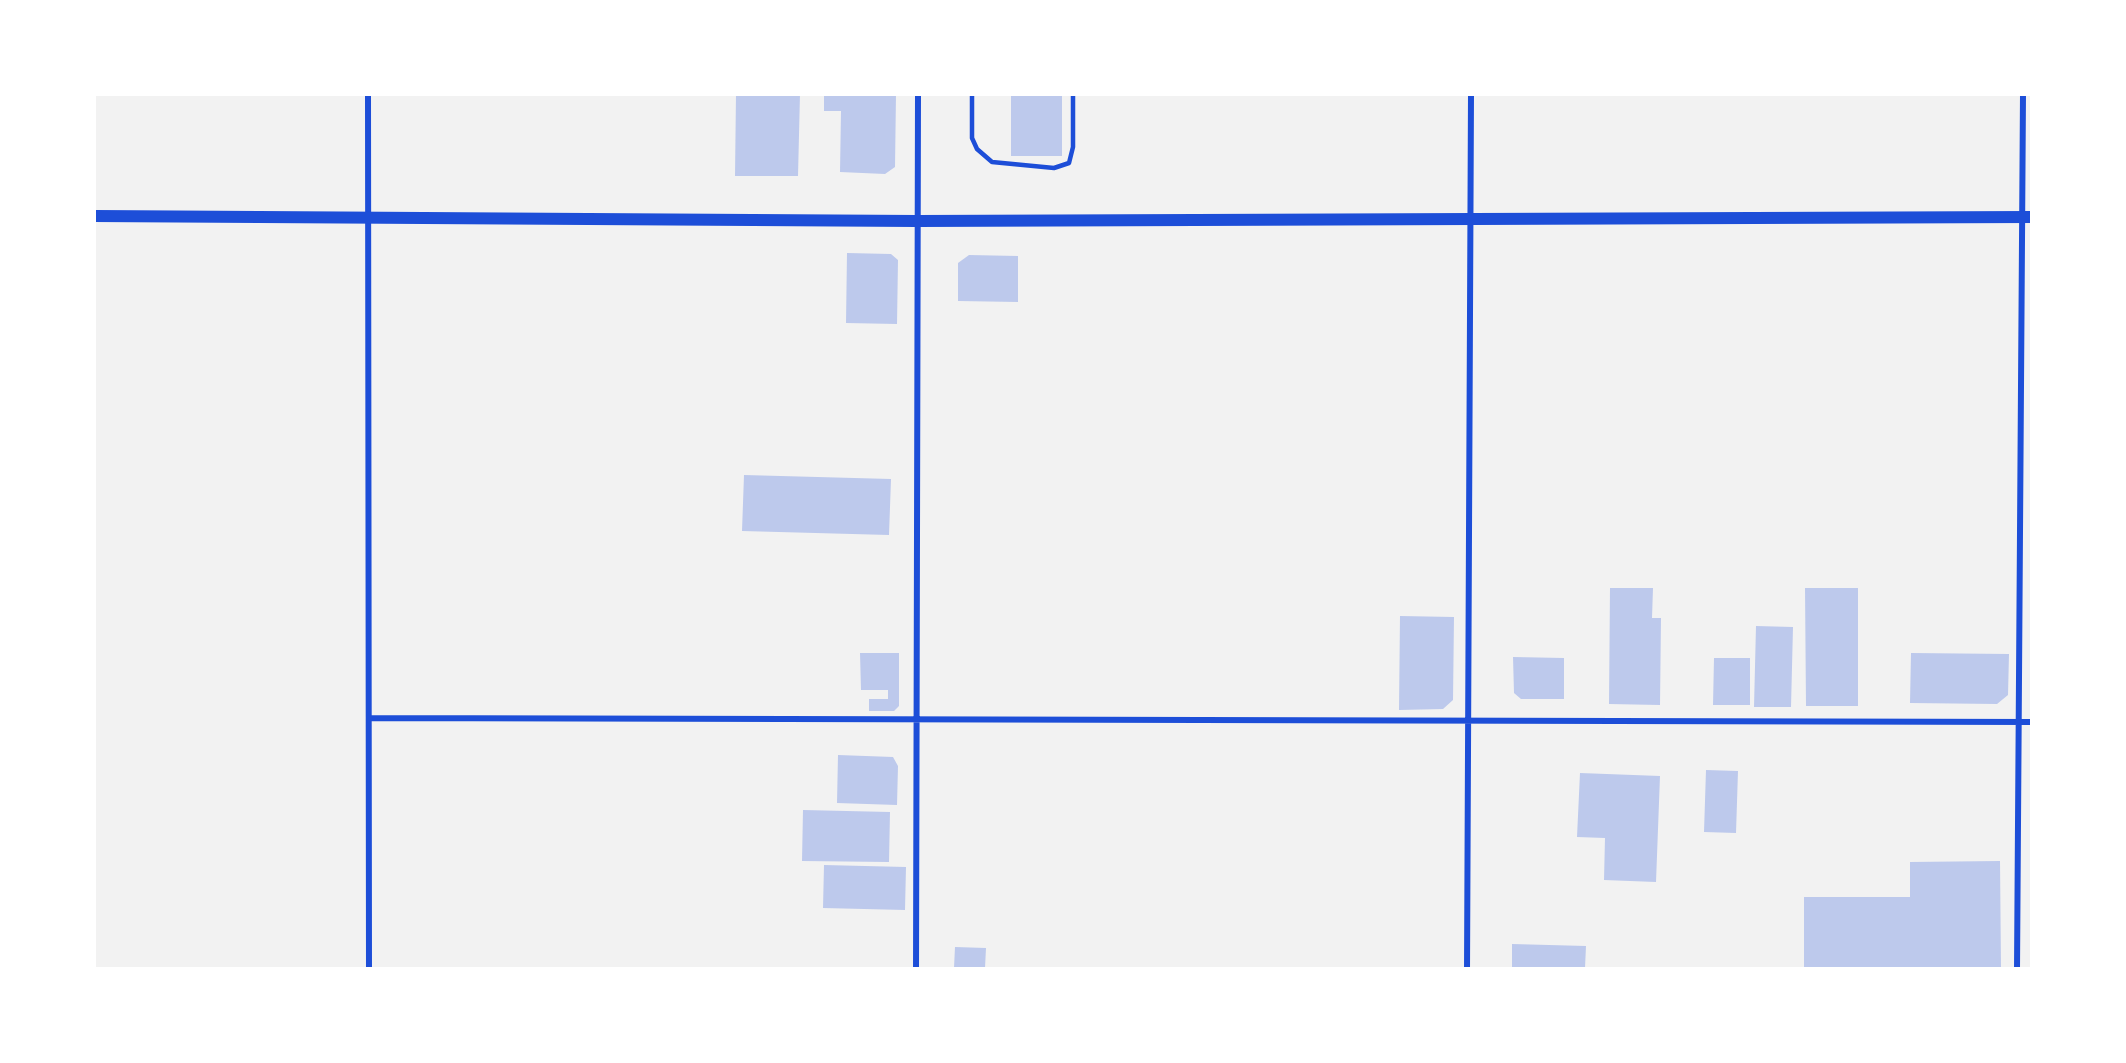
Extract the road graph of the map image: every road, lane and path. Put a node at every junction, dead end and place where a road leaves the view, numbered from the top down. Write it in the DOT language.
graph roads {
  1 [pos="368,94"];
  2 [pos="918,94"];
  3 [pos="972,94"];
  4 [pos="1074,94"];
  5 [pos="1471,94"];
  6 [pos="2023,94"];
  7 [pos="94,216"];
  8 [pos="2027,217"];
  9 [pos="367,218"];
  10 [pos="1470,219"];
  11 [pos="917,221"];
  12 [pos="369,718"];
  13 [pos="916,720"];
  14 [pos="1467,721"];
  15 [pos="2018,722"];
  16 [pos="2031,722"];
  17 [pos="369,969"];
  18 [pos="916,969"];
  19 [pos="1467,969"];
  20 [pos="2017,969"];
  1 -- 9 [label="street"];
  2 -- 11 [label="street"];
  3 -- 4 [label="lane"];
  5 -- 10 [label="street"];
  6 -- 8 [label="street"];
  7 -- 9 [label="main road"];
  8 -- 10 [label="main road"];
  8 -- 15 [label="street"];
  9 -- 11 [label="main road"];
  9 -- 12 [label="street"];
  10 -- 11 [label="main road"];
  10 -- 14 [label="street"];
  11 -- 13 [label="street"];
  12 -- 13 [label="street"];
  12 -- 17 [label="street"];
  13 -- 14 [label="street"];
  13 -- 18 [label="street"];
  14 -- 15 [label="street"];
  14 -- 19 [label="street"];
  15 -- 16 [label="street"];
  15 -- 20 [label="street"];
}
